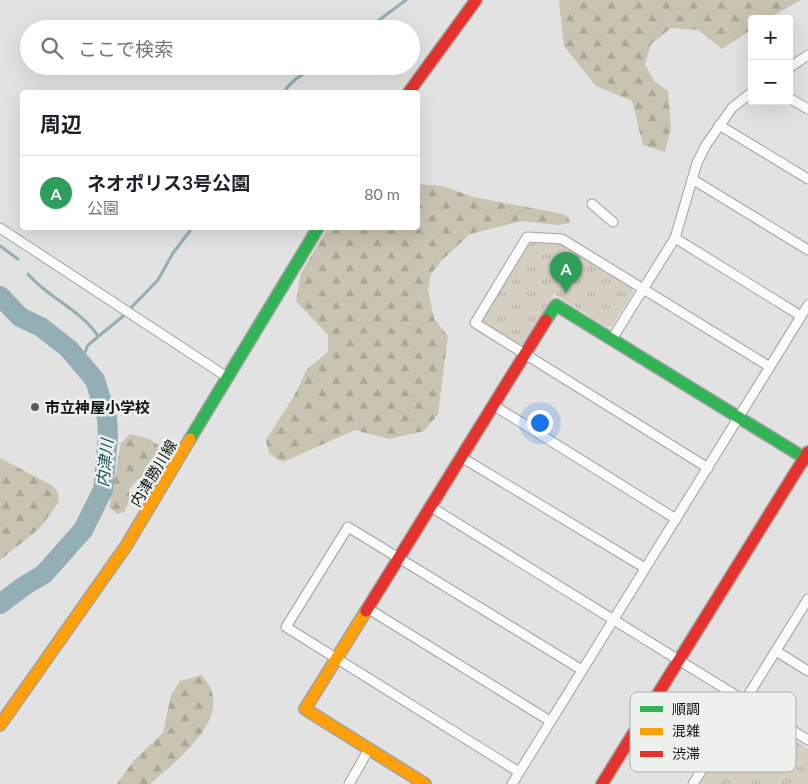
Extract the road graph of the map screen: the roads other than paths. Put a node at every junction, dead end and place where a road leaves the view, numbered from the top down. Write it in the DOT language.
graph roads {
  1 [pos="476,0"];
  2 [pos="808,55"];
  3 [pos="793,65"];
  4 [pos="410,90"];
  5 [pos="748,95"];
  6 [pos="793,100"];
  7 [pos="808,109"];
  8 [pos="719,124"];
  9 [pos="692,179"];
  10 [pos="808,179"];
  11 [pos="592,204"];
  12 [pos="613,222"];
  13 [pos="0,228"];
  14 [pos="317,230"];
  15 [pos="675,238"];
  16 [pos="808,250"];
  17 [pos="643,288"];
  18 [pos="808,305"];
  19 [pos="801,316"];
  20 [pos="612,339"];
  21 [pos="524,354"];
  22 [pos="770,367"];
  23 [pos="228,377"];
  24 [pos="493,405"];
  25 [pos="739,418"];
  26 [pos="807,456"];
  27 [pos="462,457"];
  28 [pos="708,468"];
  29 [pos="431,507"];
  30 [pos="676,519"];
  31 [pos="399,557"];
  32 [pos="645,568"];
  33 [pos="808,600"];
  34 [pos="367,608"];
  35 [pos="614,620"];
  36 [pos="776,651"];
  37 [pos="337,657"];
  38 [pos="679,660"];
  39 [pos="582,670"];
  40 [pos="808,671"];
  41 [pos="659,692"];
  42 [pos="731,692"];
  43 [pos="751,692"];
  44 [pos="550,721"];
  45 [pos="0,724"];
  46 [pos="796,733"];
  47 [pos="630,739"];
  48 [pos="808,740"];
  49 [pos="369,749"];
  50 [pos="520,772"];
  51 [pos="701,772"];
  52 [pos="349,784"];
  53 [pos="425,784"];
  54 [pos="512,784"];
  55 [pos="602,784"];
  56 [pos="693,784"];
  1 -- 4 [label="street"];
  2 -- 3 [label="street"];
  5 -- 8 [label="street"];
  6 -- 7 [label="street"];
  8 -- 9 [label="street"];
  8 -- 10 [label="street"];
  9 -- 15 [label="street"];
  9 -- 16 [label="street"];
  11 -- 12 [label="street"];
  13 -- 23 [label="street"];
  14 -- 23 [label="street, 内津勝川線"];
  15 -- 17 [label="street"];
  15 -- 19 [label="street"];
  17 -- 20 [label="street"];
  17 -- 21 [label="street"];
  17 -- 22 [label="street"];
  18 -- 19 [label="street"];
  19 -- 22 [label="street"];
  20 -- 21 [label="street"];
  20 -- 25 [label="street"];
  21 -- 24 [label="street"];
  21 -- 28 [label="street"];
  22 -- 25 [label="street"];
  23 -- 45 [label="street, 内津勝川線"];
  24 -- 27 [label="street"];
  24 -- 30 [label="street"];
  25 -- 26 [label="street"];
  25 -- 28 [label="street"];
  26 -- 38 [label="street"];
  27 -- 29 [label="street"];
  27 -- 32 [label="street"];
  28 -- 30 [label="street"];
  29 -- 31 [label="street"];
  29 -- 35 [label="street"];
  30 -- 32 [label="street"];
  31 -- 34 [label="street"];
  31 -- 37 [label="street"];
  31 -- 39 [label="street"];
  32 -- 35 [label="street"];
  33 -- 36 [label="street"];
  34 -- 37 [label="street"];
  34 -- 44 [label="street"];
  35 -- 38 [label="street"];
  35 -- 39 [label="street"];
  36 -- 40 [label="street"];
  36 -- 43 [label="street"];
  37 -- 49 [label="street"];
  37 -- 50 [label="street"];
  38 -- 41 [label="street"];
  38 -- 42 [label="street"];
  39 -- 44 [label="street"];
  44 -- 50 [label="street"];
  46 -- 48 [label="street"];
  47 -- 55 [label="street"];
  49 -- 52 [label="street"];
  49 -- 53 [label="street"];
  50 -- 54 [label="street"];
  51 -- 56 [label="street"];
}
